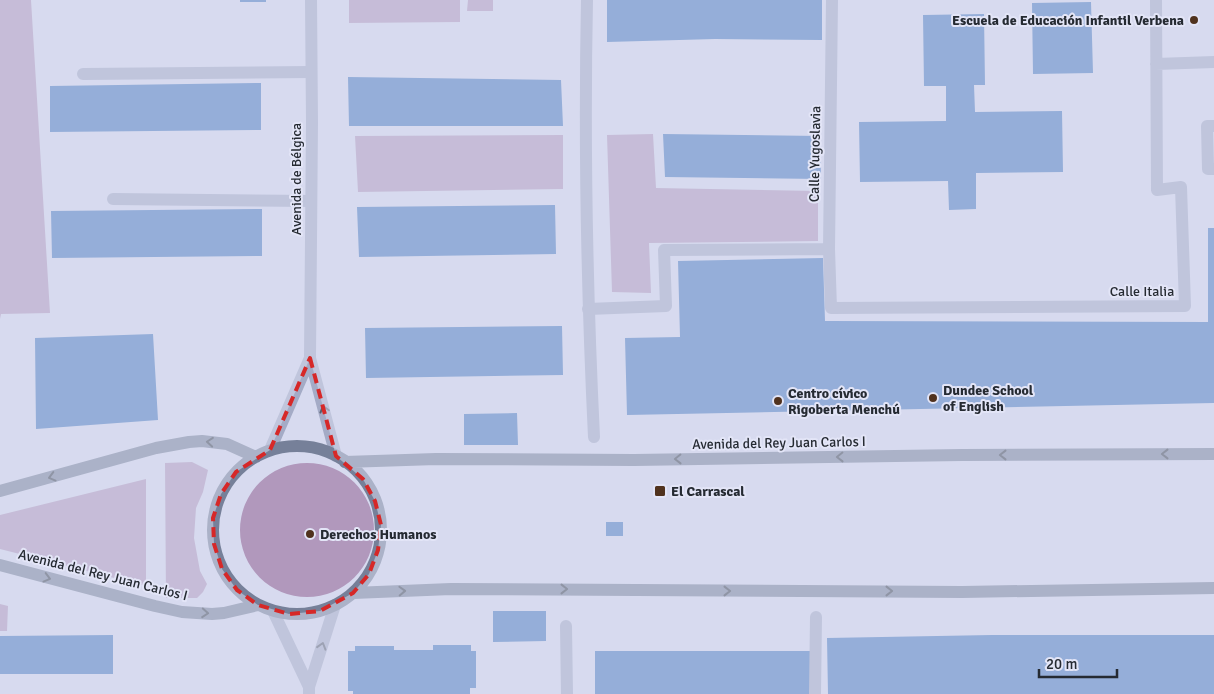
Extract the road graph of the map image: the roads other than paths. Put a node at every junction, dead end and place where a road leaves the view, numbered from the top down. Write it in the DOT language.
graph roads {
  1 [pos="311,0"];
  2 [pos="587,0"];
  3 [pos="832,0"];
  4 [pos="1156,0"];
  5 [pos="1214,62"];
  6 [pos="1156,64"];
  7 [pos="312,72"];
  8 [pos="83,74"];
  9 [pos="1214,126"];
  10 [pos="1214,169"];
  11 [pos="113,200"];
  12 [pos="311,200"];
  13 [pos="829,249"];
  14 [pos="831,308"];
  15 [pos="588,309"];
  16 [pos="310,358"];
  17 [pos="594,437"];
  18 [pos="270,450"];
  19 [pos="1214,454"];
  20 [pos="256,457"];
  21 [pos="341,459"];
  22 [pos="0,492"];
  23 [pos="0,565"];
  24 [pos="1214,588"];
  25 [pos="353,593"];
  26 [pos="258,605"];
  27 [pos="335,605"];
  28 [pos="273,611"];
  29 [pos="816,617"];
  30 [pos="566,626"];
  31 [pos="309,691"];
  32 [pos="567,694"];
  33 [pos="815,694"];
  1 -- 7 [label="street, Avenida de Bélgica"];
  2 -- 15 [label="street"];
  3 -- 13 [label="street, Calle Yugoslavia"];
  4 -- 6 [label="street, Calle Italia"];
  5 -- 6 [label="street"];
  6 -- 14 [label="street, Calle Italia"];
  7 -- 8 [label="street"];
  7 -- 12 [label="street, Avenida de Bélgica"];
  9 -- 10 [label="street"];
  11 -- 12 [label="street"];
  12 -- 16 [label="street, Avenida de Bélgica"];
  13 -- 14 [label="street, Calle Yugoslavia"];
  13 -- 15 [label="street"];
  15 -- 17 [label="street"];
  16 -- 18 [label="street"];
  21 -- 16 [label="street, one-way"];
  18 -- 20 [label="main road"];
  18 -- 21 [label="main road"];
  19 -- 21 [label="main road, Avenida del Rey Juan Carlos I, one-way"];
  20 -- 22 [label="main road, one-way"];
  20 -- 26 [label="main road"];
  21 -- 25 [label="main road"];
  23 -- 26 [label="main road, Avenida del Rey Juan Carlos I, one-way"];
  25 -- 24 [label="main road, one-way"];
  25 -- 27 [label="main road"];
  26 -- 28 [label="main road"];
  27 -- 28 [label="main road"];
  31 -- 27 [label="street, one-way"];
  28 -- 31 [label="street"];
  29 -- 33 [label="street"];
  30 -- 32 [label="street"];
}
